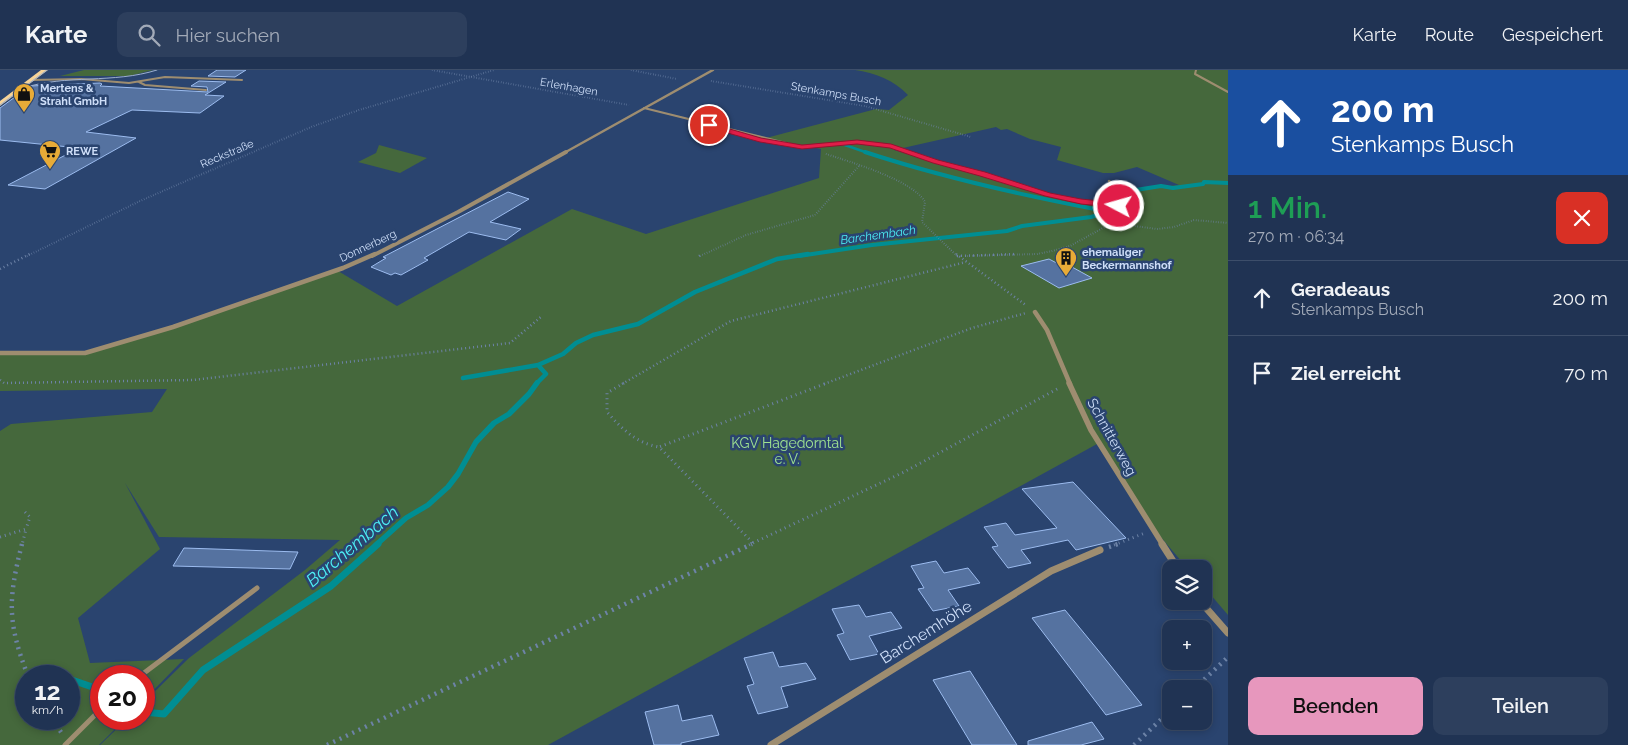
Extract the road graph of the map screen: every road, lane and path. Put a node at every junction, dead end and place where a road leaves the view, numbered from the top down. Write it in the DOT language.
graph roads {
  1 [pos="45,70"];
  2 [pos="432,70"];
  3 [pos="494,70"];
  4 [pos="631,70"];
  5 [pos="713,70"];
  6 [pos="1196,70"];
  7 [pos="469,77"];
  8 [pos="696,78"];
  9 [pos="31,80"];
  10 [pos="242,80"];
  11 [pos="691,81"];
  12 [pos="139,82"];
  13 [pos="206,90"];
  14 [pos="1228,92"];
  15 [pos="0,104"];
  16 [pos="644,108"];
  17 [pos="971,137"];
  18 [pos="825,154"];
  19 [pos="859,166"];
  20 [pos="1109,181"];
  21 [pos="1228,223"];
  22 [pos="699,256"];
  23 [pos="957,256"];
  24 [pos="966,262"];
  25 [pos="0,269"];
  26 [pos="1035,312"];
  27 [pos="542,316"];
  28 [pos="0,354"];
  29 [pos="0,380"];
  30 [pos="1069,382"];
  31 [pos="659,447"];
  32 [pos="25,512"];
  33 [pos="26,529"];
  34 [pos="1152,530"];
  35 [pos="0,537"];
  36 [pos="753,543"];
  37 [pos="1100,550"];
  38 [pos="1172,560"];
  39 [pos="257,588"];
  40 [pos="1208,610"];
  41 [pos="1228,633"];
  42 [pos="1228,657"];
  43 [pos="22,665"];
  44 [pos="155,665"];
  45 [pos="1204,680"];
  46 [pos="1162,719"];
  47 [pos="90,720"];
  48 [pos="58,730"];
  49 [pos="66,743"];
  50 [pos="328,745"];
  51 [pos="771,745"];
  52 [pos="1134,745"];
  1 -- 9 [label="main road"];
  2 -- 7 [label="path, Erlenhagen"];
  3 -- 7 [label="path, Reckstraße"];
  4 -- 11 [label="path"];
  5 -- 8 [label="street, Donnerberg"];
  6 -- 14 [label="lane"];
  7 -- 16 [label="path, Erlenhagen"];
  7 -- 25 [label="path, Reckstraße"];
  8 -- 11 [label="street, Donnerberg"];
  8 -- 17 [label="path, Stenkamps Busch"];
  9 -- 12 [label="lane"];
  9 -- 15 [label="main road"];
  10 -- 12 [label="lane"];
  11 -- 16 [label="street, Donnerberg"];
  12 -- 13 [label="lane"];
  16 -- 20 [label="lane"];
  16 -- 28 [label="street, Donnerberg"];
  18 -- 19 [label="path"];
  19 -- 22 [label="path"];
  19 -- 23 [label="path"];
  21 -- 23 [label="path"];
  23 -- 24 [label="path"];
  24 -- 26 [label="path"];
  24 -- 31 [label="path"];
  26 -- 30 [label="street, Schnitterweg"];
  26 -- 31 [label="path"];
  27 -- 29 [label="path"];
  30 -- 34 [label="street, Schnitterweg"];
  30 -- 36 [label="path"];
  31 -- 36 [label="path"];
  32 -- 33 [label="path"];
  33 -- 35 [label="path"];
  33 -- 43 [label="path"];
  34 -- 37 [label="path"];
  34 -- 38 [label="street, Schnitterweg"];
  36 -- 50 [label="path"];
  37 -- 51 [label="street, Barchemhöhe"];
  39 -- 44 [label="lane"];
  40 -- 41 [label="street"];
  42 -- 45 [label="path"];
  46 -- 52 [label="path"];
  47 -- 49 [label="lane"];
  48 -- 49 [label="path"];
}
